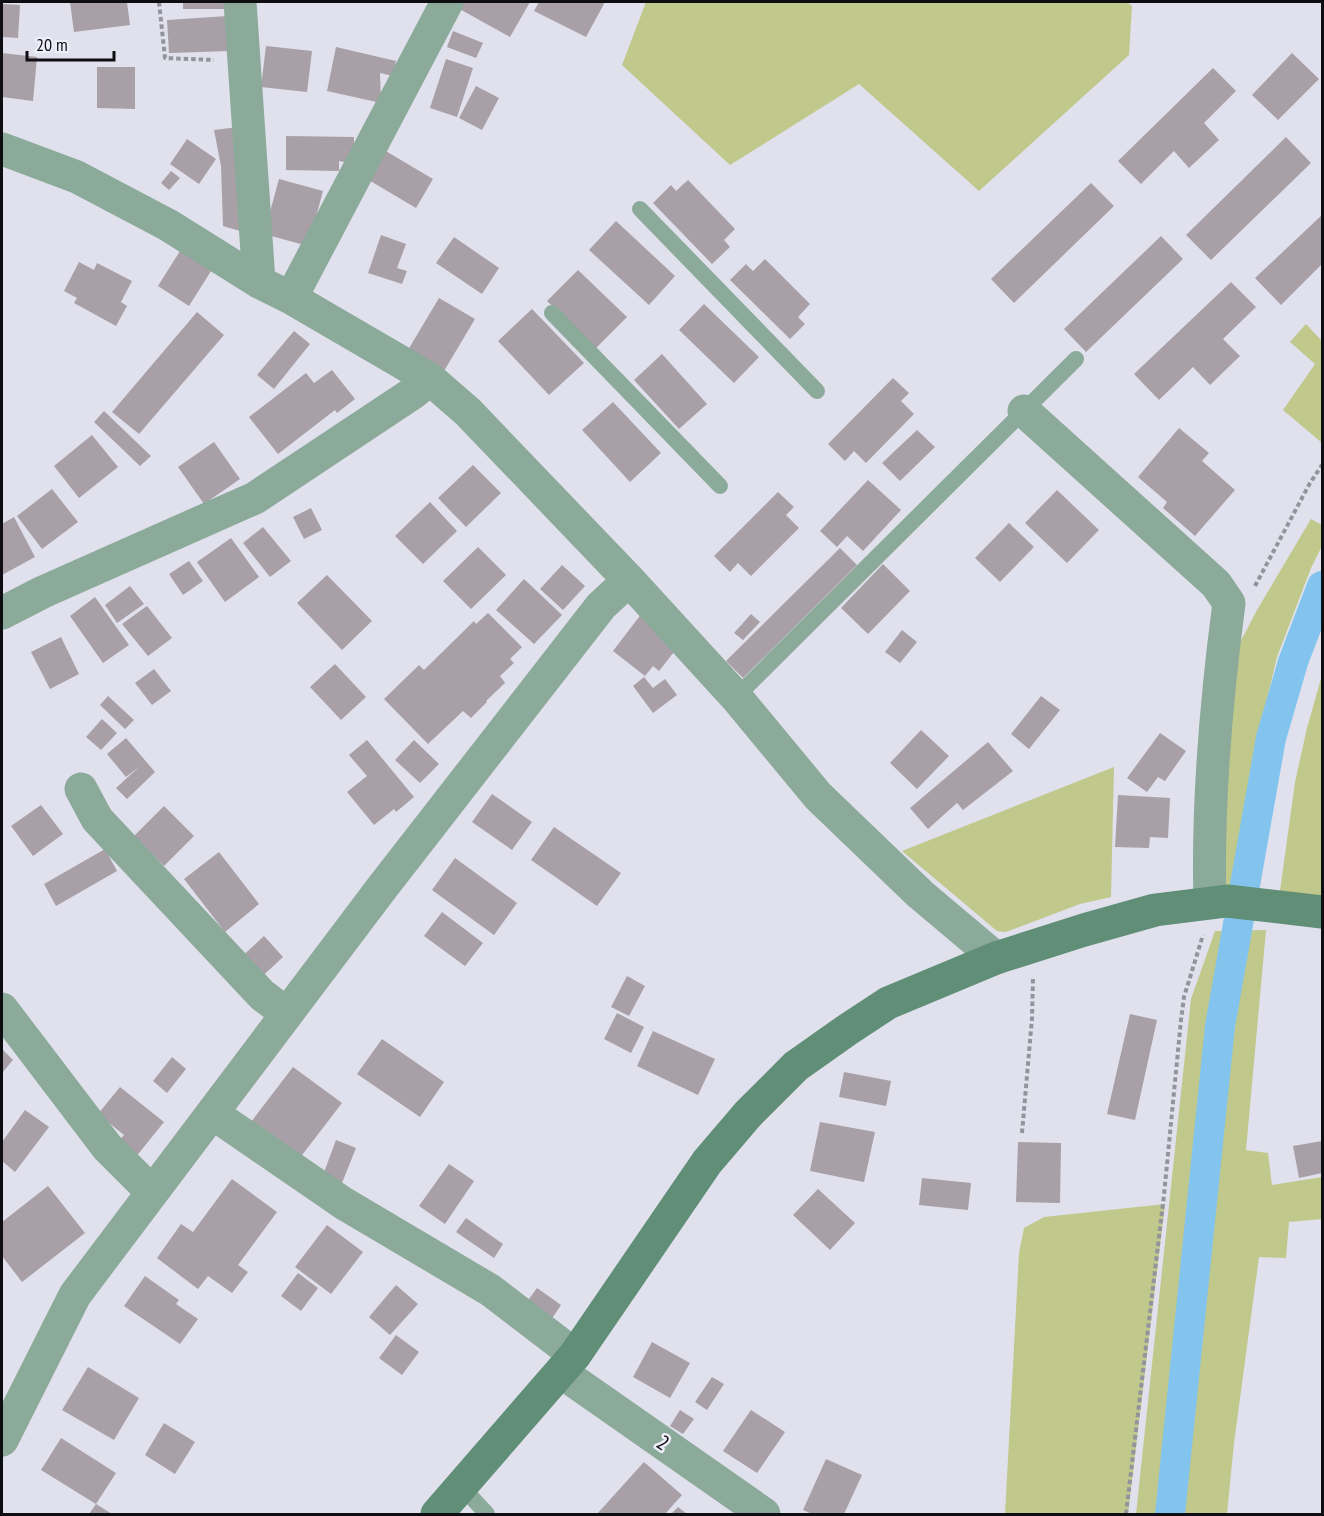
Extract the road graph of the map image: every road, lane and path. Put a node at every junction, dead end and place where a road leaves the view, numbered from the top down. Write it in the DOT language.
graph roads {
  1 [pos="159,2"];
  2 [pos="240,2"];
  3 [pos="447,2"];
  4 [pos="244,60"];
  5 [pos="2,149"];
  6 [pos="640,209"];
  7 [pos="259,282"];
  8 [pos="291,298"];
  9 [pos="552,313"];
  10 [pos="1076,359"];
  11 [pos="430,379"];
  12 [pos="817,391"];
  13 [pos="1024,411"];
  14 [pos="1323,465"];
  15 [pos="720,486"];
  16 [pos="629,580"];
  17 [pos="1251,594"];
  18 [pos="2,613"];
  19 [pos="736,697"];
  20 [pos="81,789"];
  21 [pos="1218,901"];
  22 [pos="1323,912"];
  23 [pos="1027,948"];
  24 [pos="996,958"];
  25 [pos="2,1009"];
  26 [pos="287,1014"];
  27 [pos="212,1113"];
  28 [pos="1022,1133"];
  29 [pos="152,1192"];
  30 [pos="568,1363"];
  31 [pos="6,1416"];
  32 [pos="462,1487"];
  33 [pos="437,1515"];
  34 [pos="487,1515"];
  35 [pos="764,1515"];
  36 [pos="1126,1515"];
  1 -- 4 [label="path"];
  2 -- 4 [label="street"];
  3 -- 8 [label="street"];
  4 -- 7 [label="street"];
  5 -- 7 [label="street"];
  6 -- 12 [label="lane"];
  7 -- 8 [label="street"];
  8 -- 11 [label="street"];
  9 -- 15 [label="lane"];
  10 -- 13 [label="lane"];
  11 -- 16 [label="street"];
  11 -- 18 [label="street"];
  13 -- 19 [label="lane"];
  13 -- 21 [label="street"];
  14 -- 17 [label="path"];
  16 -- 19 [label="street"];
  16 -- 26 [label="street"];
  19 -- 24 [label="street"];
  20 -- 26 [label="street"];
  21 -- 22 [label="main road"];
  21 -- 23 [label="main road"];
  21 -- 36 [label="path"];
  23 -- 24 [label="main road"];
  23 -- 28 [label="path"];
  24 -- 30 [label="main road"];
  25 -- 29 [label="street"];
  26 -- 27 [label="street"];
  27 -- 29 [label="street"];
  27 -- 30 [label="street, 2"];
  29 -- 31 [label="street"];
  30 -- 32 [label="main road"];
  30 -- 35 [label="street, 2"];
  32 -- 33 [label="main road"];
  32 -- 34 [label="lane"];
}
